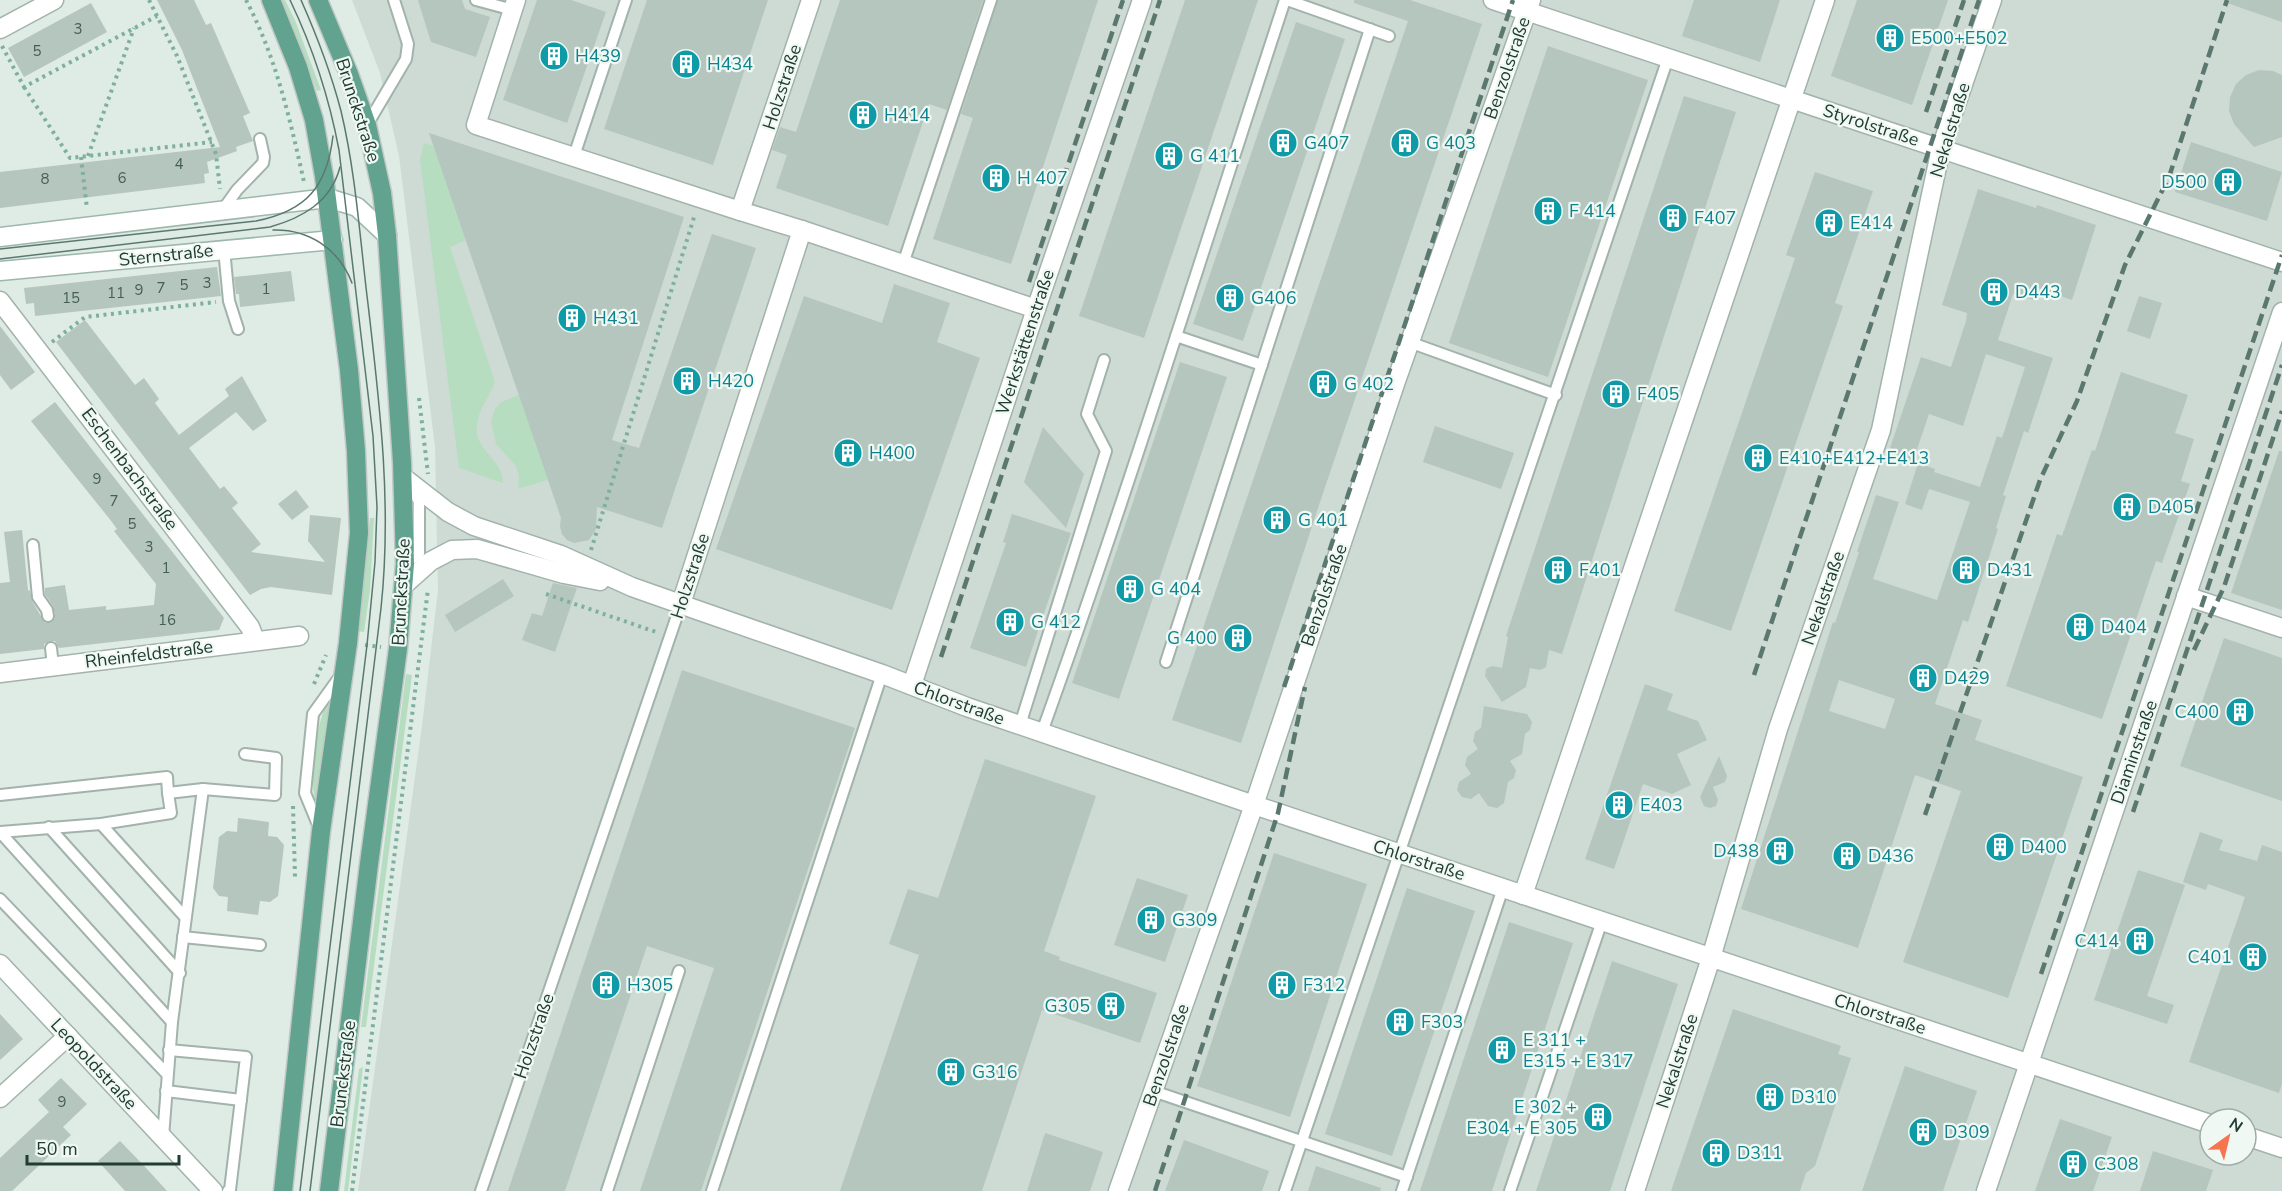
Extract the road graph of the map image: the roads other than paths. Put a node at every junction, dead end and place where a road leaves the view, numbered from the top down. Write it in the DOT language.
graph roads {
  1 [pos="54,0"];
  2 [pos="271,0"];
  3 [pos="318,0"];
  4 [pos="394,0"];
  5 [pos="476,0"];
  6 [pos="626,0"];
  7 [pos="811,0"];
  8 [pos="991,0"];
  9 [pos="1142,0"];
  10 [pos="1286,0"];
  11 [pos="1493,0"];
  12 [pos="1825,0"];
  13 [pos="1992,0"];
  14 [pos="515,5"];
  15 [pos="1529,6"];
  16 [pos="0,29"];
  17 [pos="1370,30"];
  18 [pos="1389,36"];
  19 [pos="1668,58"];
  20 [pos="1792,98"];
  21 [pos="367,125"];
  22 [pos="260,139"];
  23 [pos="1941,148"];
  24 [pos="574,156"];
  25 [pos="326,190"];
  26 [pos="222,211"];
  27 [pos="741,211"];
  28 [pos="802,230"];
  29 [pos="387,235"];
  30 [pos="0,237"];
  31 [pos="333,240"];
  32 [pos="224,249"];
  33 [pos="2282,262"];
  34 [pos="903,264"];
  35 [pos="0,271"];
  36 [pos="0,301"];
  37 [pos="1036,309"];
  38 [pos="2282,312"];
  39 [pos="238,328"];
  40 [pos="1176,336"];
  41 [pos="1409,342"];
  42 [pos="1104,360"];
  43 [pos="1262,365"];
  44 [pos="1556,395"];
  45 [pos="403,477"];
  46 [pos="33,545"];
  47 [pos="566,566"];
  48 [pos="404,585"];
  49 [pos="2186,596"];
  50 [pos="681,604"];
  51 [pos="48,616"];
  52 [pos="2282,628"];
  53 [pos="299,636"];
  54 [pos="255,640"];
  55 [pos="1166,662"];
  56 [pos="343,672"];
  57 [pos="0,673"];
  58 [pos="882,674"];
  59 [pos="912,686"];
  60 [pos="1020,725"];
  61 [pos="1042,732"];
  62 [pos="245,754"];
  63 [pos="203,789"];
  64 [pos="168,793"];
  65 [pos="0,795"];
  66 [pos="1254,804"];
  67 [pos="101,824"];
  68 [pos="49,827"];
  69 [pos="321,831"];
  70 [pos="0,832"];
  71 [pos="1400,854"];
  72 [pos="1503,888"];
  73 [pos="1523,895"];
  74 [pos="0,898"];
  75 [pos="185,917"];
  76 [pos="1602,921"];
  77 [pos="183,937"];
  78 [pos="260,945"];
  79 [pos="1711,958"];
  80 [pos="0,964"];
  81 [pos="679,970"];
  82 [pos="180,973"];
  83 [pos="172,1022"];
  84 [pos="68,1036"];
  85 [pos="169,1050"];
  86 [pos="2028,1063"];
  87 [pos="167,1074"];
  88 [pos="166,1091"];
  89 [pos="1153,1091"];
  90 [pos="0,1098"];
  91 [pos="241,1100"];
  92 [pos="2198,1120"];
  93 [pos="163,1137"];
  94 [pos="2258,1140"];
  95 [pos="1302,1142"];
  96 [pos="2282,1148"];
  97 [pos="1407,1177"];
  98 [pos="213,1191"];
  99 [pos="228,1191"];
  100 [pos="283,1191"];
  101 [pos="329,1191"];
  102 [pos="481,1191"];
  103 [pos="607,1191"];
  104 [pos="712,1191"];
  105 [pos="1118,1191"];
  106 [pos="1285,1191"];
  107 [pos="1402,1191"];
  108 [pos="1510,1191"];
  109 [pos="1635,1191"];
  110 [pos="1986,1191"];
  1 -- 16 [label="street"];
  2 -- 25 [label="main road"];
  3 -- 21 [label="main road, Brunckstraße"];
  4 -- 21 [label="lane"];
  5 -- 14 [label="lane"];
  6 -- 24 [label="lane"];
  7 -- 27 [label="street, Holzstraße"];
  8 -- 34 [label="lane"];
  9 -- 37 [label="street, Werkstättenstraße"];
  10 -- 17 [label="lane"];
  10 -- 40 [label="lane"];
  11 -- 15 [label="street, Styrolstraße"];
  12 -- 20 [label="street"];
  13 -- 23 [label="street, Nekalstraße"];
  14 -- 24 [label="street"];
  15 -- 19 [label="street, Styrolstraße"];
  15 -- 41 [label="street, Benzolstraße"];
  17 -- 18 [label="lane"];
  17 -- 43 [label="lane"];
  19 -- 20 [label="street, Styrolstraße"];
  19 -- 44 [label="lane"];
  20 -- 23 [label="street, Styrolstraße"];
  20 -- 73 [label="street"];
  21 -- 29 [label="main road, Brunckstraße"];
  22 -- 26 [label="lane"];
  23 -- 33 [label="street, Styrolstraße"];
  23 -- 79 [label="street, Nekalstraße"];
  24 -- 27 [label="street"];
  25 -- 26 [label="street, Sternstraße"];
  25 -- 29 [label="street"];
  25 -- 31 [label="main road"];
  26 -- 30 [label="street, Sternstraße"];
  27 -- 28 [label="street"];
  28 -- 34 [label="street"];
  28 -- 50 [label="street, Holzstraße"];
  29 -- 45 [label="main road, Brunckstraße"];
  31 -- 32 [label="street, Sternstraße"];
  31 -- 56 [label="main road"];
  32 -- 35 [label="street, Sternstraße"];
  32 -- 39 [label="lane"];
  34 -- 37 [label="street"];
  36 -- 54 [label="street, Eschenbachstraße"];
  37 -- 59 [label="street, Werkstättenstraße"];
  38 -- 49 [label="street, Diaminstraße"];
  40 -- 43 [label="lane"];
  40 -- 61 [label="lane"];
  41 -- 44 [label="lane"];
  41 -- 66 [label="street, Benzolstraße"];
  42 -- 60 [label="lane"];
  43 -- 55 [label="lane"];
  44 -- 71 [label="lane"];
  45 -- 47 [label="street"];
  45 -- 48 [label="main road, Brunckstraße"];
  46 -- 51 [label="lane"];
  47 -- 48 [label="street"];
  47 -- 50 [label="street, Chlorstraße"];
  48 -- 101 [label="main road, Brunckstraße"];
  49 -- 52 [label="street"];
  49 -- 86 [label="street, Diaminstraße"];
  50 -- 58 [label="street, Chlorstraße"];
  50 -- 102 [label="lane, Holzstraße"];
  53 -- 54 [label="street, Rheinfeldstraße"];
  54 -- 57 [label="street, Rheinfeldstraße"];
  56 -- 69 [label="main road"];
  56 -- 69 [label="lane"];
  58 -- 59 [label="street, Chlorstraße"];
  58 -- 104 [label="lane"];
  59 -- 60 [label="street, Chlorstraße"];
  60 -- 61 [label="street, Chlorstraße"];
  61 -- 66 [label="street, Chlorstraße"];
  62 -- 63 [label="lane"];
  63 -- 64 [label="lane"];
  63 -- 75 [label="lane"];
  64 -- 65 [label="lane"];
  64 -- 67 [label="lane"];
  66 -- 71 [label="street, Chlorstraße"];
  66 -- 89 [label="street, Benzolstraße"];
  67 -- 68 [label="lane"];
  67 -- 75 [label="lane"];
  68 -- 70 [label="lane"];
  68 -- 82 [label="lane"];
  69 -- 100 [label="main road"];
  70 -- 83 [label="lane"];
  71 -- 72 [label="street, Chlorstraße"];
  71 -- 95 [label="lane"];
  72 -- 73 [label="street, Chlorstraße"];
  72 -- 97 [label="lane"];
  73 -- 76 [label="street, Chlorstraße"];
  74 -- 87 [label="lane"];
  75 -- 77 [label="lane"];
  76 -- 79 [label="street, Chlorstraße"];
  76 -- 108 [label="lane"];
  77 -- 78 [label="lane"];
  77 -- 82 [label="lane"];
  79 -- 86 [label="street, Chlorstraße"];
  79 -- 109 [label="street, Nekalstraße"];
  80 -- 84 [label="street, Leopoldstraße"];
  81 -- 103 [label="lane"];
  82 -- 83 [label="lane"];
  83 -- 85 [label="lane"];
  84 -- 90 [label="street"];
  84 -- 93 [label="street, Leopoldstraße"];
  85 -- 87 [label="lane"];
  85 -- 91 [label="lane"];
  86 -- 92 [label="street, Chlorstraße"];
  86 -- 110 [label="street, Diaminstraße"];
  87 -- 88 [label="lane"];
  88 -- 91 [label="lane"];
  88 -- 93 [label="lane"];
  89 -- 95 [label="lane"];
  89 -- 105 [label="street, Benzolstraße"];
  91 -- 99 [label="lane"];
  93 -- 98 [label="street, Leopoldstraße"];
  94 -- 96 [label="street"];
  95 -- 97 [label="lane"];
  95 -- 106 [label="lane"];
  97 -- 107 [label="lane"];
}
